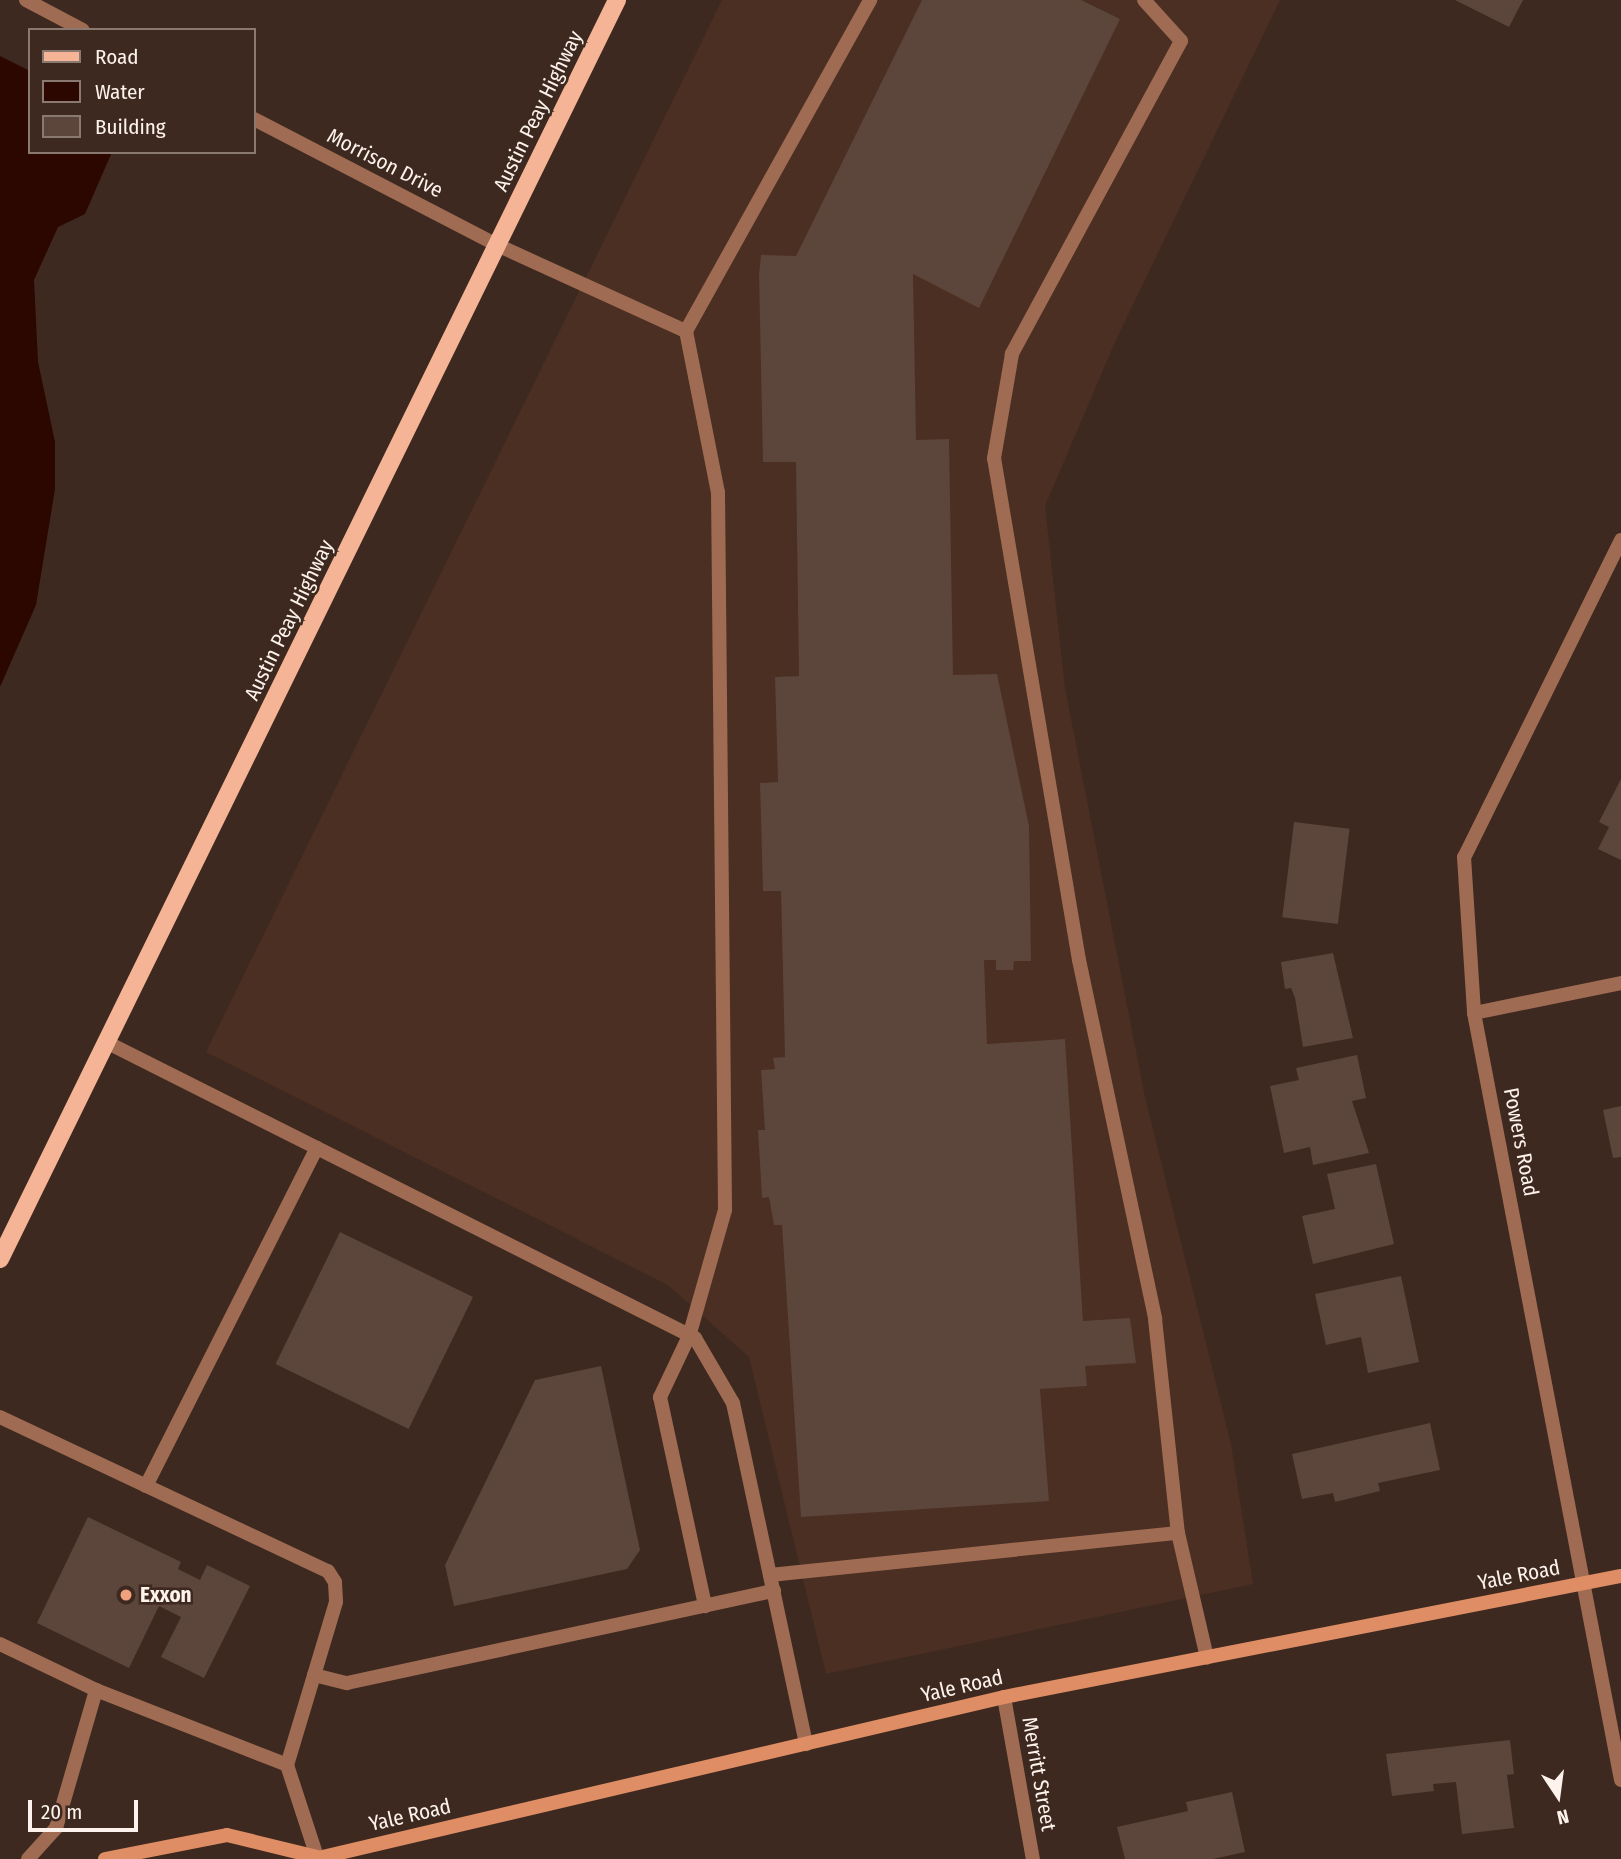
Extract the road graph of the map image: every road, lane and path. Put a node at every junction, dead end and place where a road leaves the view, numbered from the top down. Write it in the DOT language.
graph roads {
  1 [pos="26,0"];
  2 [pos="617,0"];
  3 [pos="870,0"];
  4 [pos="1144,0"];
  5 [pos="79,28"];
  6 [pos="256,120"];
  7 [pos="498,245"];
  8 [pos="686,331"];
  9 [pos="1621,540"];
  10 [pos="1621,983"];
  11 [pos="1474,1013"];
  12 [pos="108,1043"];
  13 [pos="317,1148"];
  14 [pos="0,1259"];
  15 [pos="690,1336"];
  16 [pos="0,1417"];
  17 [pos="146,1486"];
  18 [pos="1178,1533"];
  19 [pos="770,1576"];
  20 [pos="1621,1576"];
  21 [pos="1586,1584"];
  22 [pos="774,1591"];
  23 [pos="705,1606"];
  24 [pos="0,1644"];
  25 [pos="1207,1658"];
  26 [pos="314,1675"];
  27 [pos="96,1690"];
  28 [pos="1004,1697"];
  29 [pos="806,1744"];
  30 [pos="287,1765"];
  31 [pos="1621,1780"];
  32 [pos="355,1854"];
  33 [pos="315,1858"];
  34 [pos="28,1859"];
  35 [pos="105,1859"];
  36 [pos="1033,1859"];
  1 -- 5 [label="street"];
  2 -- 7 [label="main road, Austin Peay Highway"];
  3 -- 8 [label="street"];
  4 -- 18 [label="street"];
  6 -- 7 [label="street, Morrison Drive"];
  7 -- 8 [label="street, Morrison Drive"];
  7 -- 12 [label="main road, Austin Peay Highway"];
  8 -- 15 [label="street"];
  9 -- 11 [label="street, Powers Road"];
  10 -- 11 [label="street"];
  11 -- 21 [label="street, Powers Road"];
  12 -- 13 [label="street"];
  12 -- 14 [label="main road, Austin Peay Highway"];
  13 -- 15 [label="street"];
  13 -- 17 [label="street"];
  15 -- 19 [label="street"];
  15 -- 23 [label="street"];
  16 -- 17 [label="street"];
  17 -- 26 [label="street"];
  18 -- 19 [label="street"];
  18 -- 25 [label="street"];
  19 -- 22 [label="street"];
  20 -- 21 [label="main road, Yale Road"];
  21 -- 25 [label="main road, Yale Road"];
  21 -- 31 [label="street, Powers Road"];
  22 -- 23 [label="street"];
  22 -- 29 [label="street"];
  23 -- 26 [label="street"];
  24 -- 27 [label="street"];
  25 -- 28 [label="main road, Yale Road"];
  26 -- 30 [label="street"];
  27 -- 30 [label="street"];
  27 -- 34 [label="street"];
  28 -- 29 [label="main road, Yale Road"];
  28 -- 36 [label="street, Merritt Street"];
  29 -- 32 [label="main road, Yale Road"];
  30 -- 33 [label="street"];
  32 -- 33 [label="main road, Yale Road"];
  33 -- 35 [label="main road, Yale Road"];
}
